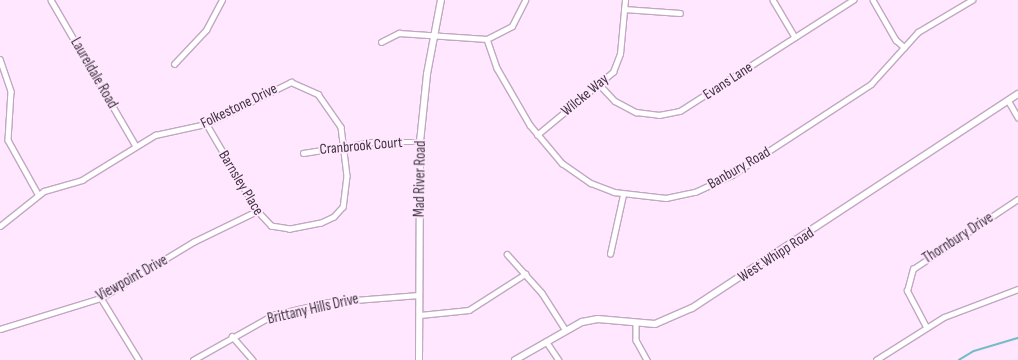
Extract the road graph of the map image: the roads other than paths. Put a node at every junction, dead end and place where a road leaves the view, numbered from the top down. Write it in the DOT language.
graph roads {
  1 [pos="51,0"];
  2 [pos="222,0"];
  3 [pos="441,0"];
  4 [pos="525,0"];
  5 [pos="625,0"];
  6 [pos="773,0"];
  7 [pos="853,0"];
  8 [pos="874,0"];
  9 [pos="972,0"];
  10 [pos="624,9"];
  11 [pos="680,13"];
  12 [pos="434,37"];
  13 [pos="795,37"];
  14 [pos="487,40"];
  15 [pos="381,42"];
  16 [pos="904,47"];
  17 [pos="0,59"];
  18 [pos="174,64"];
  19 [pos="600,84"];
  20 [pos="1018,94"];
  21 [pos="1008,100"];
  22 [pos="1018,117"];
  23 [pos="206,124"];
  24 [pos="537,135"];
  25 [pos="420,142"];
  26 [pos="345,145"];
  27 [pos="136,146"];
  28 [pos="302,153"];
  29 [pos="38,194"];
  30 [pos="623,195"];
  31 [pos="1018,198"];
  32 [pos="257,212"];
  33 [pos="0,226"];
  34 [pos="286,229"];
  35 [pos="507,254"];
  36 [pos="610,254"];
  37 [pos="525,274"];
  38 [pos="1018,289"];
  39 [pos="419,294"];
  40 [pos="101,298"];
  41 [pos="420,315"];
  42 [pos="636,324"];
  43 [pos="926,327"];
  44 [pos="0,329"];
  45 [pos="565,329"];
  46 [pos="232,336"];
  47 [pos="546,341"];
  48 [pos="139,360"];
  49 [pos="193,360"];
  50 [pos="253,360"];
  51 [pos="419,360"];
  52 [pos="515,360"];
  53 [pos="559,360"];
  54 [pos="647,360"];
  55 [pos="876,360"];
  1 -- 27 [label="street, Laureldale Road"];
  2 -- 18 [label="street"];
  3 -- 12 [label="street, Mad River Road"];
  4 -- 14 [label="street"];
  5 -- 10 [label="street, Wilcke Way"];
  6 -- 13 [label="street"];
  7 -- 13 [label="street, Evans Lane"];
  8 -- 16 [label="street"];
  9 -- 16 [label="street, Banbury Road"];
  10 -- 11 [label="street"];
  10 -- 19 [label="street, Wilcke Way"];
  12 -- 14 [label="street"];
  12 -- 15 [label="street"];
  12 -- 25 [label="street, Mad River Road"];
  13 -- 19 [label="street, Evans Lane"];
  14 -- 24 [label="street, Banbury Road"];
  16 -- 30 [label="street, Banbury Road"];
  17 -- 29 [label="street"];
  19 -- 24 [label="street, Wilcke Way"];
  20 -- 21 [label="street, West Whipp Road"];
  21 -- 22 [label="street"];
  21 -- 42 [label="street, West Whipp Road"];
  23 -- 26 [label="street, Folkestone Drive"];
  23 -- 27 [label="street, Folkestone Drive"];
  23 -- 32 [label="street, Barnsley Place"];
  24 -- 30 [label="street, Banbury Road"];
  25 -- 26 [label="street, Cranbrook Court"];
  25 -- 39 [label="street, Mad River Road"];
  26 -- 28 [label="street, Cranbrook Court"];
  26 -- 34 [label="street, Folkestone Drive"];
  27 -- 29 [label="street, Folkestone Drive"];
  29 -- 33 [label="street, Folkestone Drive"];
  30 -- 36 [label="street"];
  31 -- 43 [label="street, Thornbury Drive"];
  32 -- 34 [label="street, Barnsley Place"];
  32 -- 40 [label="street, Viewpoint Drive"];
  35 -- 37 [label="street"];
  37 -- 41 [label="street"];
  37 -- 45 [label="street"];
  38 -- 43 [label="street"];
  39 -- 41 [label="street, Mad River Road"];
  39 -- 46 [label="street, Brittany Hills Drive"];
  40 -- 44 [label="street, Viewpoint Drive"];
  40 -- 48 [label="street"];
  41 -- 51 [label="street, Mad River Road"];
  42 -- 45 [label="street, West Whipp Road"];
  42 -- 54 [label="street"];
  43 -- 55 [label="street"];
  45 -- 47 [label="street, West Whipp Road"];
  46 -- 49 [label="street, Brittany Hills Drive"];
  46 -- 50 [label="street"];
  47 -- 52 [label="street, West Whipp Road"];
  47 -- 53 [label="street"];
}
